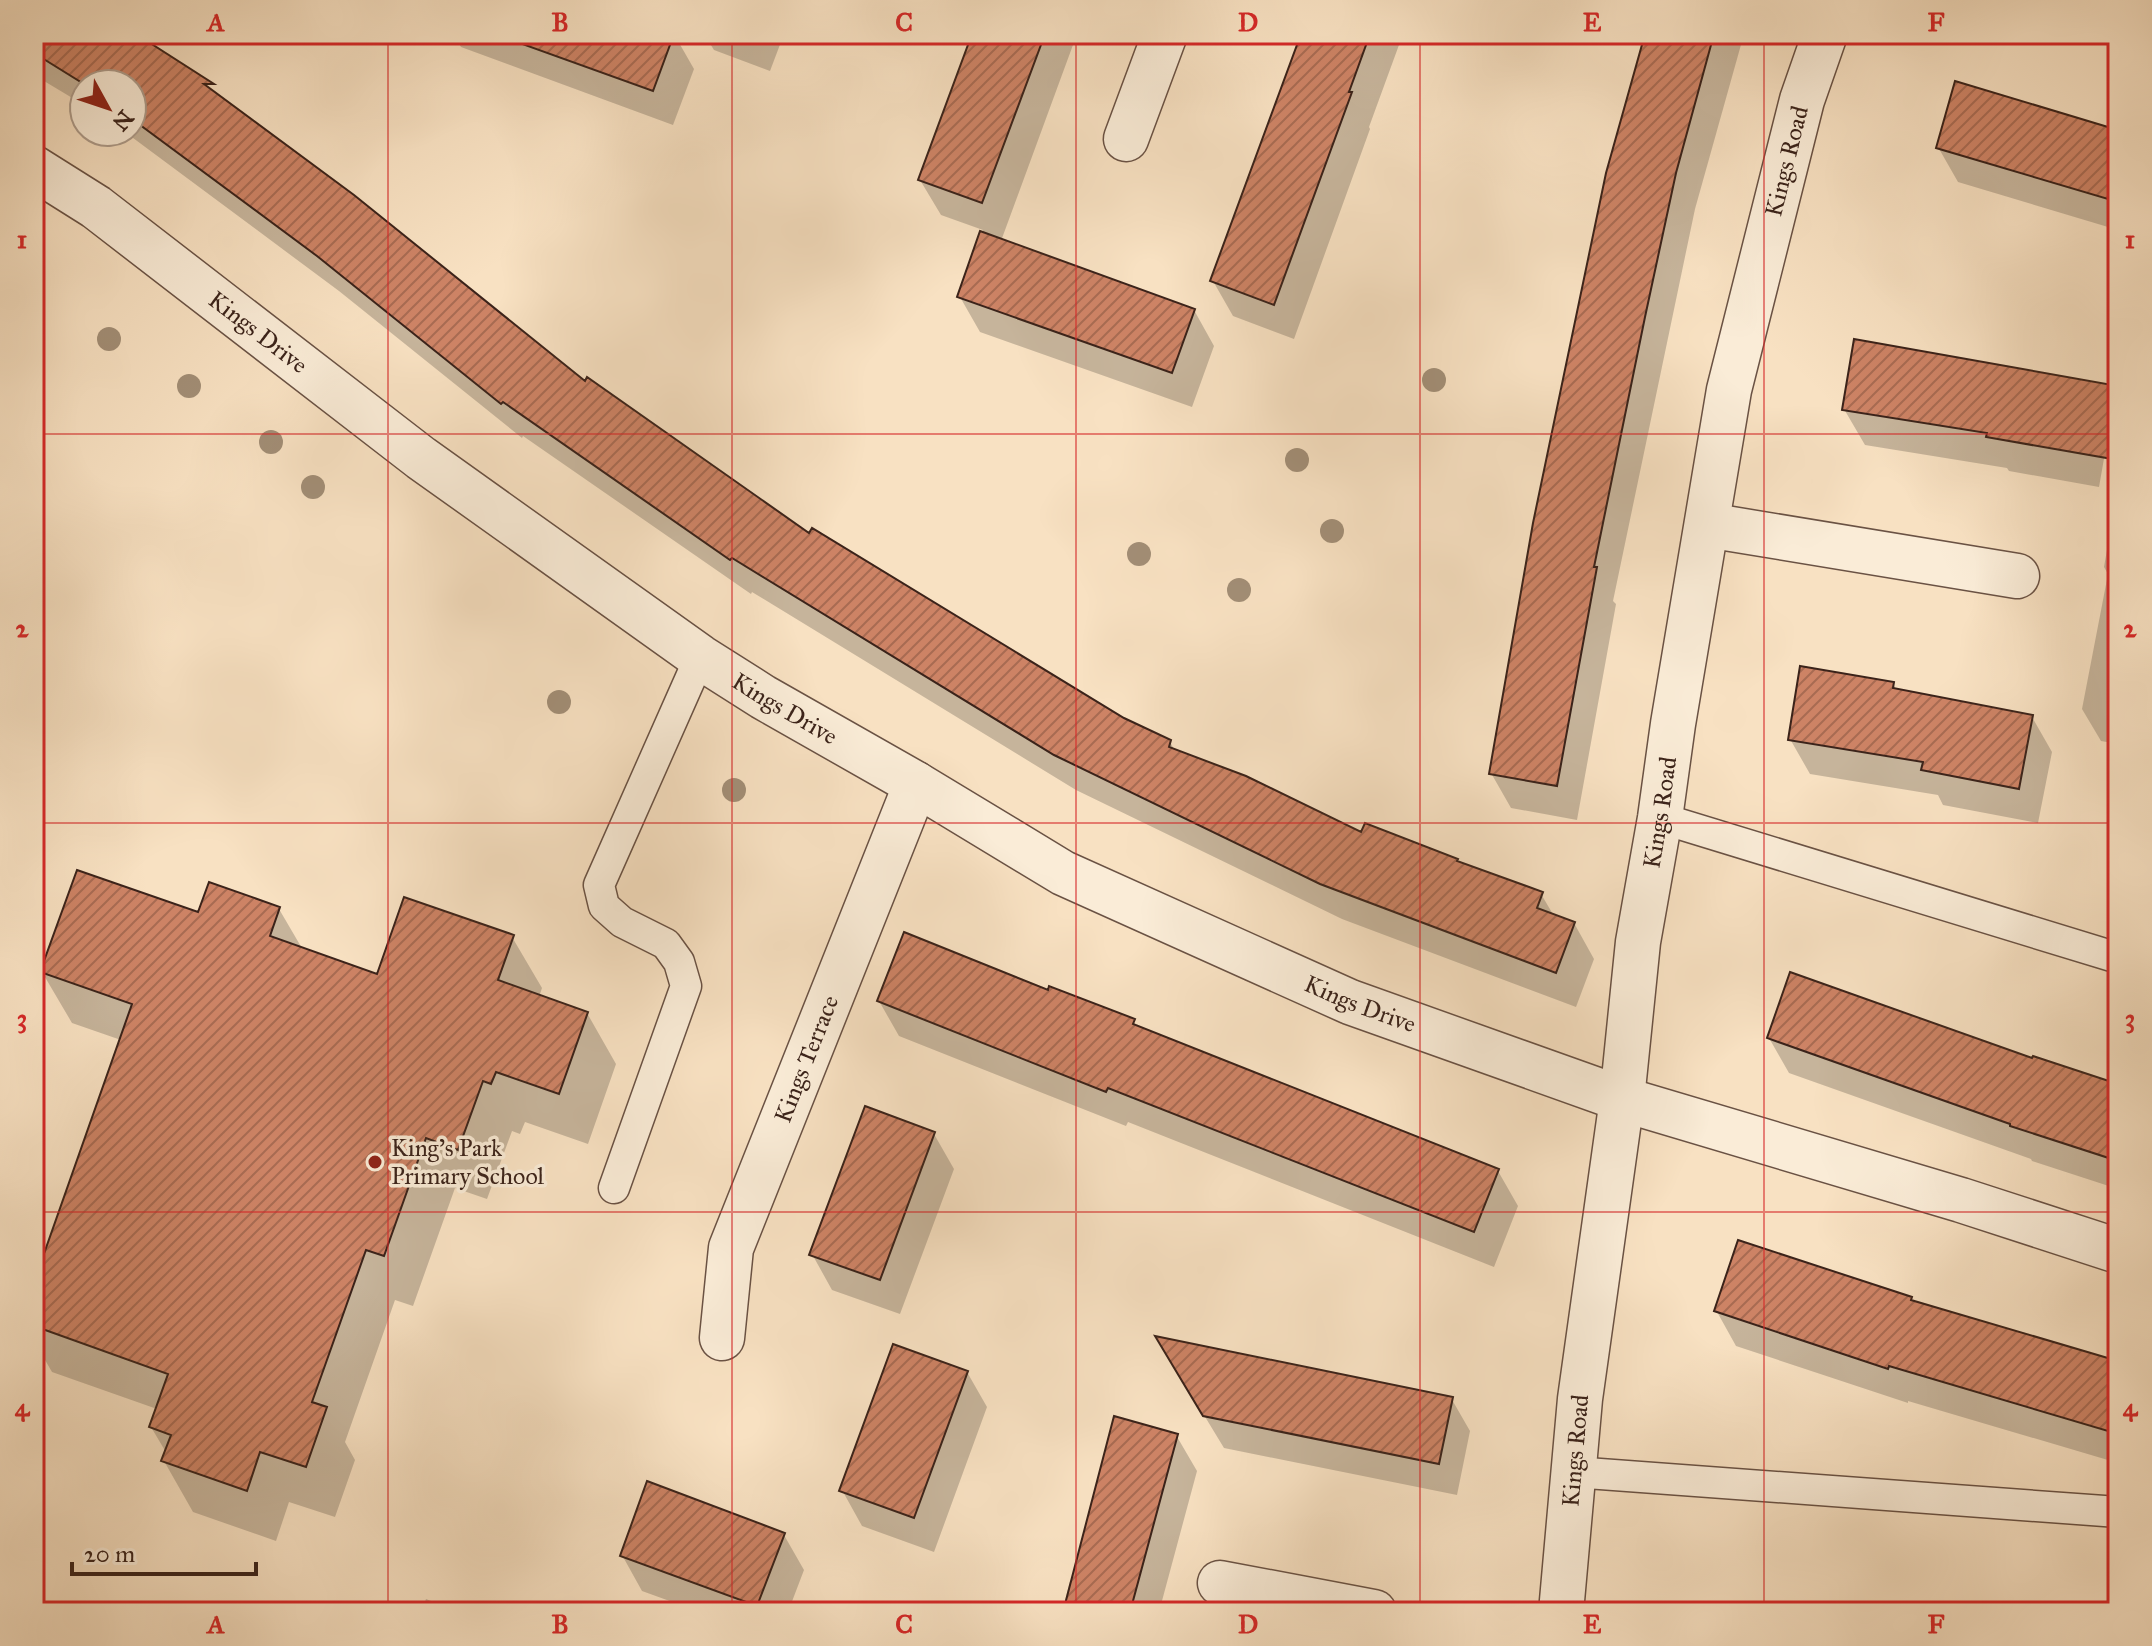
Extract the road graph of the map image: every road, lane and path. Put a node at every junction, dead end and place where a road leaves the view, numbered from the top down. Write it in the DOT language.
graph roads {
  1 [pos="1165,34"];
  2 [pos="1825,34"];
  3 [pos="1126,139"];
  4 [pos="34,168"];
  5 [pos="1707,525"];
  6 [pos="2017,576"];
  7 [pos="700,657"];
  8 [pos="916,784"];
  9 [pos="1660,818"];
  10 [pos="2118,958"];
  11 [pos="1622,1099"];
  12 [pos="614,1188"];
  13 [pos="2118,1251"];
  14 [pos="722,1338"];
  15 [pos="1573,1472"];
  16 [pos="2118,1512"];
  17 [pos="1220,1583"];
  18 [pos="1374,1612"];
  19 [pos="1561,1612"];
  1 -- 3 [label="street"];
  2 -- 5 [label="street, Kings Road"];
  4 -- 7 [label="street, Kings Drive"];
  5 -- 6 [label="street"];
  5 -- 9 [label="street, Kings Road"];
  7 -- 8 [label="street, Kings Drive"];
  7 -- 12 [label="lane"];
  8 -- 11 [label="street, Kings Drive"];
  8 -- 14 [label="street, Kings Terrace"];
  9 -- 10 [label="lane"];
  9 -- 11 [label="street, Kings Road"];
  11 -- 13 [label="street"];
  11 -- 15 [label="street, Kings Road"];
  15 -- 16 [label="lane"];
  15 -- 19 [label="street, Kings Road"];
  17 -- 18 [label="street"];
}
